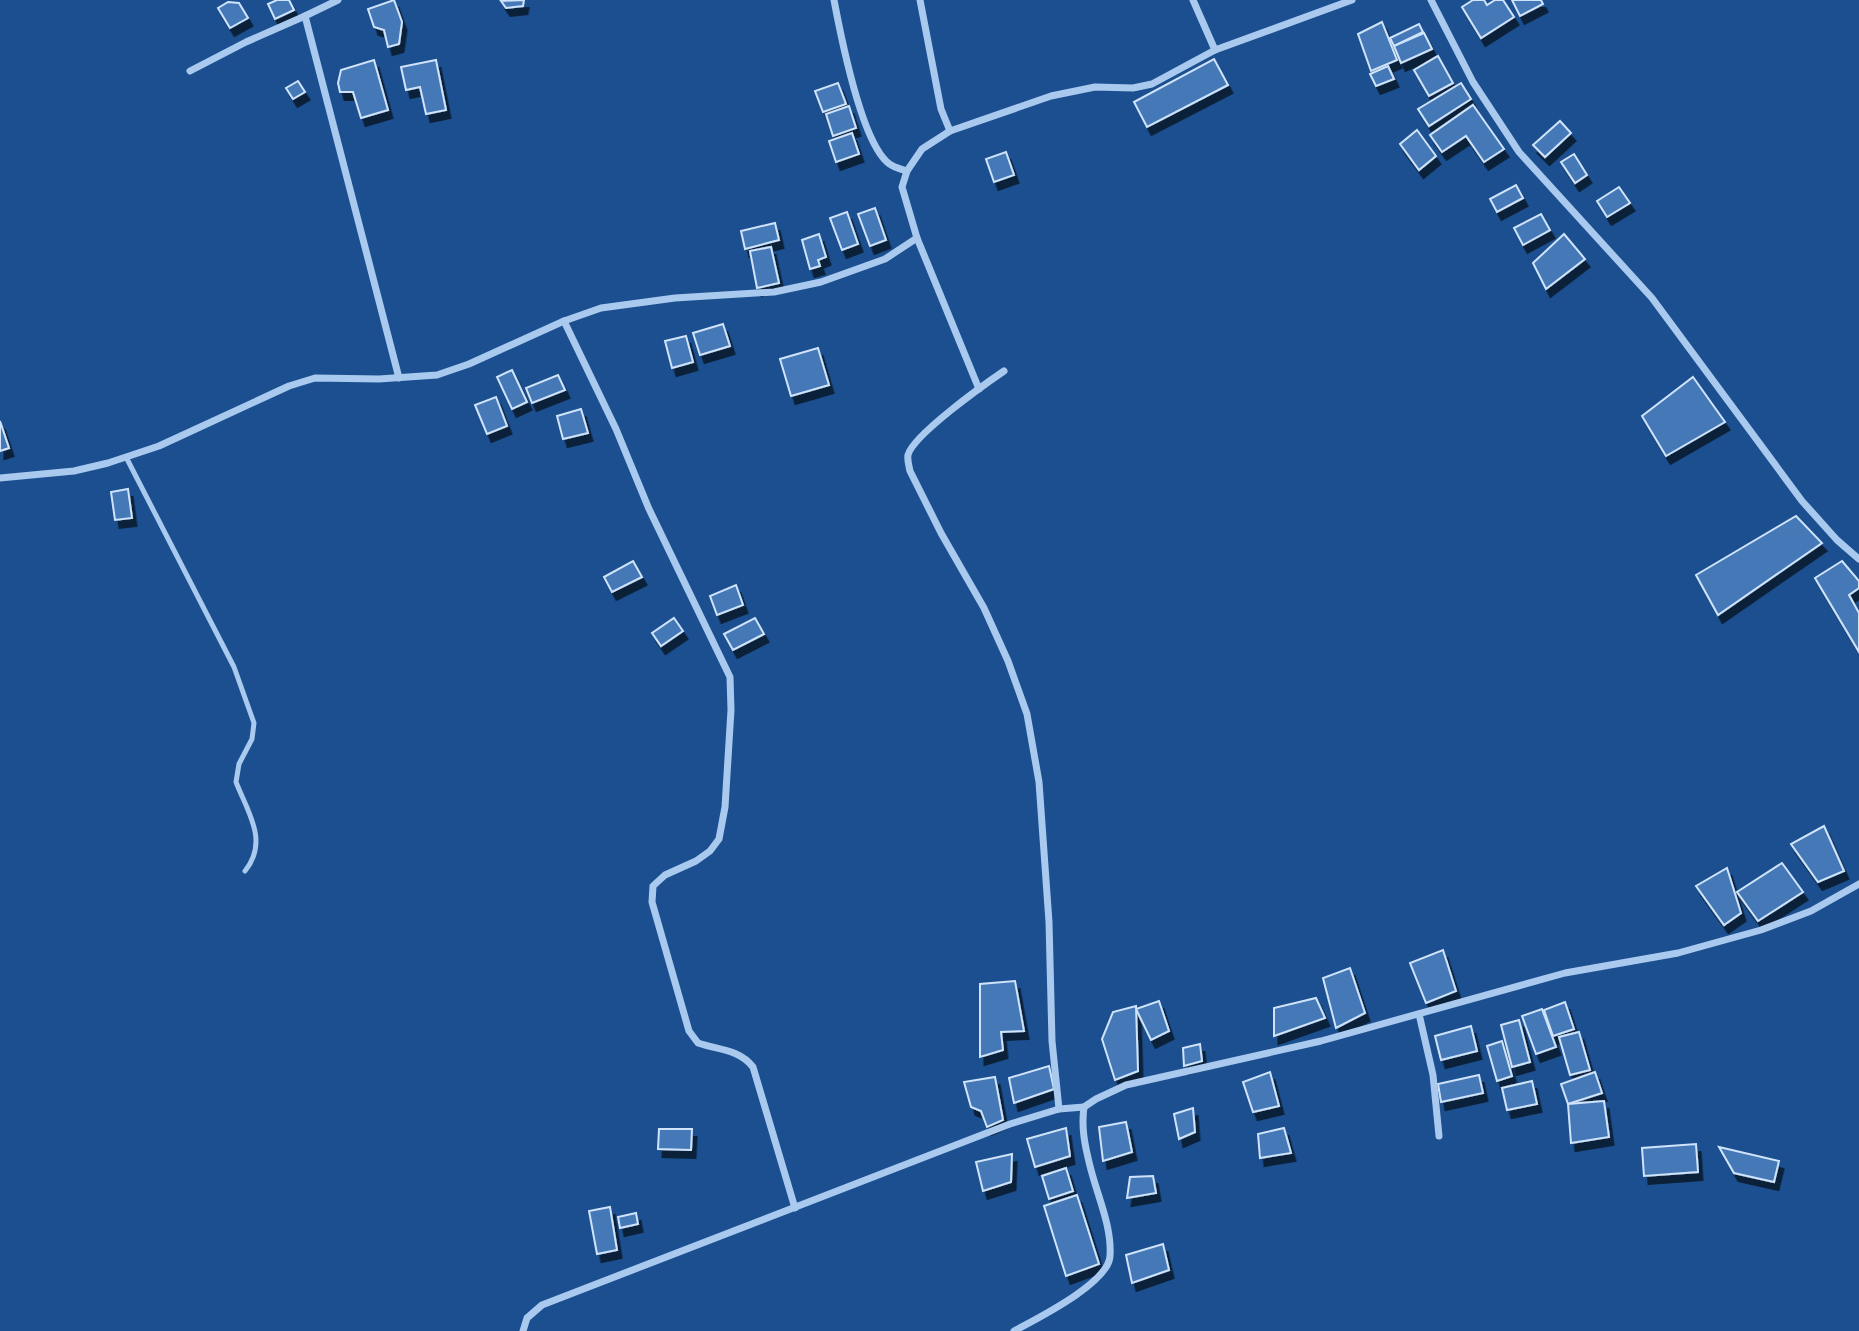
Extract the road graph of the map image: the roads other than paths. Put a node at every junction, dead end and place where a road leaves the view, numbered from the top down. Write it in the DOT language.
graph roads {
  1 [pos="338,0"];
  2 [pos="834,0"];
  3 [pos="920,0"];
  4 [pos="1193,0"];
  5 [pos="1353,0"];
  6 [pos="1431,0"];
  7 [pos="305,16"];
  8 [pos="1215,50"];
  9 [pos="190,71"];
  10 [pos="948,127"];
  11 [pos="905,170"];
  12 [pos="917,238"];
  13 [pos="564,321"];
  14 [pos="1004,370"];
  15 [pos="399,378"];
  16 [pos="979,389"];
  17 [pos="126,457"];
  18 [pos="0,478"];
  19 [pos="1859,559"];
  20 [pos="245,871"];
  21 [pos="1859,884"];
  22 [pos="1419,1014"];
  23 [pos="1084,1107"];
  24 [pos="1059,1109"];
  25 [pos="1439,1136"];
  26 [pos="795,1208"];
  27 [pos="523,1331"];
  28 [pos="1014,1331"];
  1 -- 7 [label="street"];
  2 -- 11 [label="street"];
  3 -- 10 [label="street"];
  4 -- 8 [label="street"];
  5 -- 8 [label="street"];
  6 -- 19 [label="street"];
  7 -- 9 [label="street"];
  7 -- 15 [label="street"];
  8 -- 10 [label="street"];
  10 -- 11 [label="street"];
  11 -- 12 [label="street"];
  12 -- 13 [label="street"];
  12 -- 16 [label="street"];
  13 -- 15 [label="street"];
  13 -- 26 [label="street"];
  14 -- 16 [label="street"];
  15 -- 17 [label="street"];
  16 -- 24 [label="street"];
  17 -- 18 [label="street"];
  17 -- 20 [label="lane"];
  21 -- 22 [label="street"];
  22 -- 23 [label="street"];
  22 -- 25 [label="street"];
  23 -- 24 [label="street"];
  23 -- 28 [label="street"];
  24 -- 26 [label="street"];
  26 -- 27 [label="street"];
}
